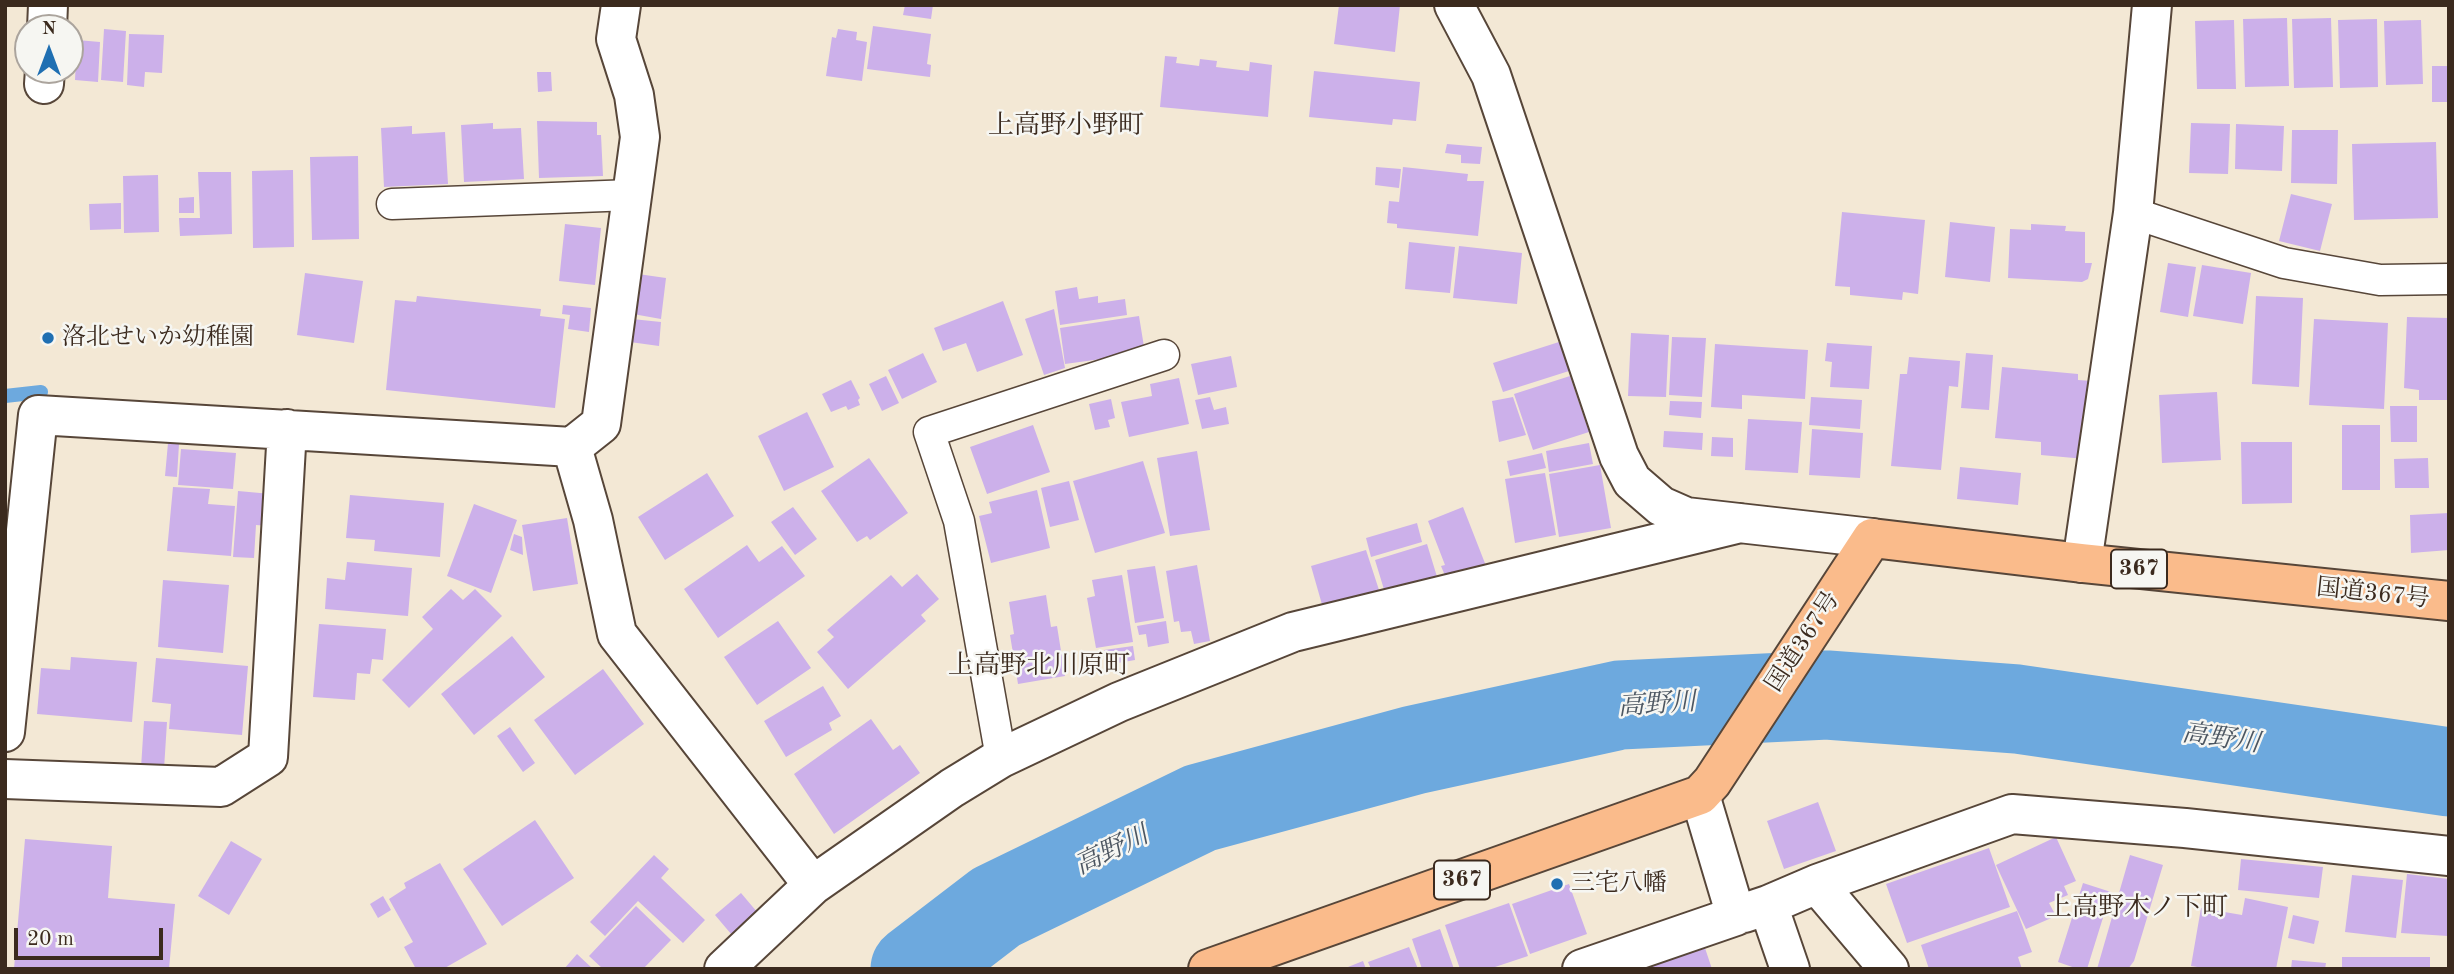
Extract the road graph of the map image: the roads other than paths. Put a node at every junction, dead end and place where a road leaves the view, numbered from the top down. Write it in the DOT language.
graph roads {
  1 [pos="621,5"];
  2 [pos="1454,5"];
  3 [pos="2152,5"];
  4 [pos="632,195"];
  5 [pos="392,204"];
  6 [pos="2133,213"];
  7 [pos="2449,279"];
  8 [pos="1164,355"];
  9 [pos="287,429"];
  10 [pos="572,447"];
  11 [pos="1740,523"];
  12 [pos="1872,538"];
  13 [pos="2082,563"];
  14 [pos="2449,601"];
  15 [pos="5,732"];
  16 [pos="1001,758"];
  17 [pos="5,779"];
  18 [pos="1706,789"];
  19 [pos="2449,856"];
  20 [pos="1817,884"];
  21 [pos="813,885"];
  22 [pos="1752,911"];
  23 [pos="724,969"];
  24 [pos="1208,969"];
  25 [pos="1582,969"];
  26 [pos="1790,969"];
  27 [pos="1889,969"];
  1 -- 4 [label="street"];
  2 -- 11 [label="street"];
  3 -- 6 [label="street"];
  4 -- 5 [label="lane"];
  4 -- 10 [label="street"];
  6 -- 7 [label="lane"];
  6 -- 13 [label="street"];
  8 -- 16 [label="lane"];
  9 -- 10 [label="street"];
  9 -- 15 [label="street"];
  9 -- 17 [label="street"];
  10 -- 21 [label="street"];
  11 -- 12 [label="street"];
  11 -- 16 [label="street"];
  12 -- 13 [label="highway, 国道367号 / 367"];
  12 -- 18 [label="highway, 国道367号"];
  13 -- 14 [label="highway, 国道367号 / 367"];
  16 -- 21 [label="street"];
  18 -- 22 [label="street"];
  18 -- 24 [label="highway, 367"];
  19 -- 20 [label="street"];
  20 -- 22 [label="street"];
  20 -- 27 [label="street"];
  21 -- 23 [label="street"];
  22 -- 25 [label="street"];
  22 -- 26 [label="street"];
}
